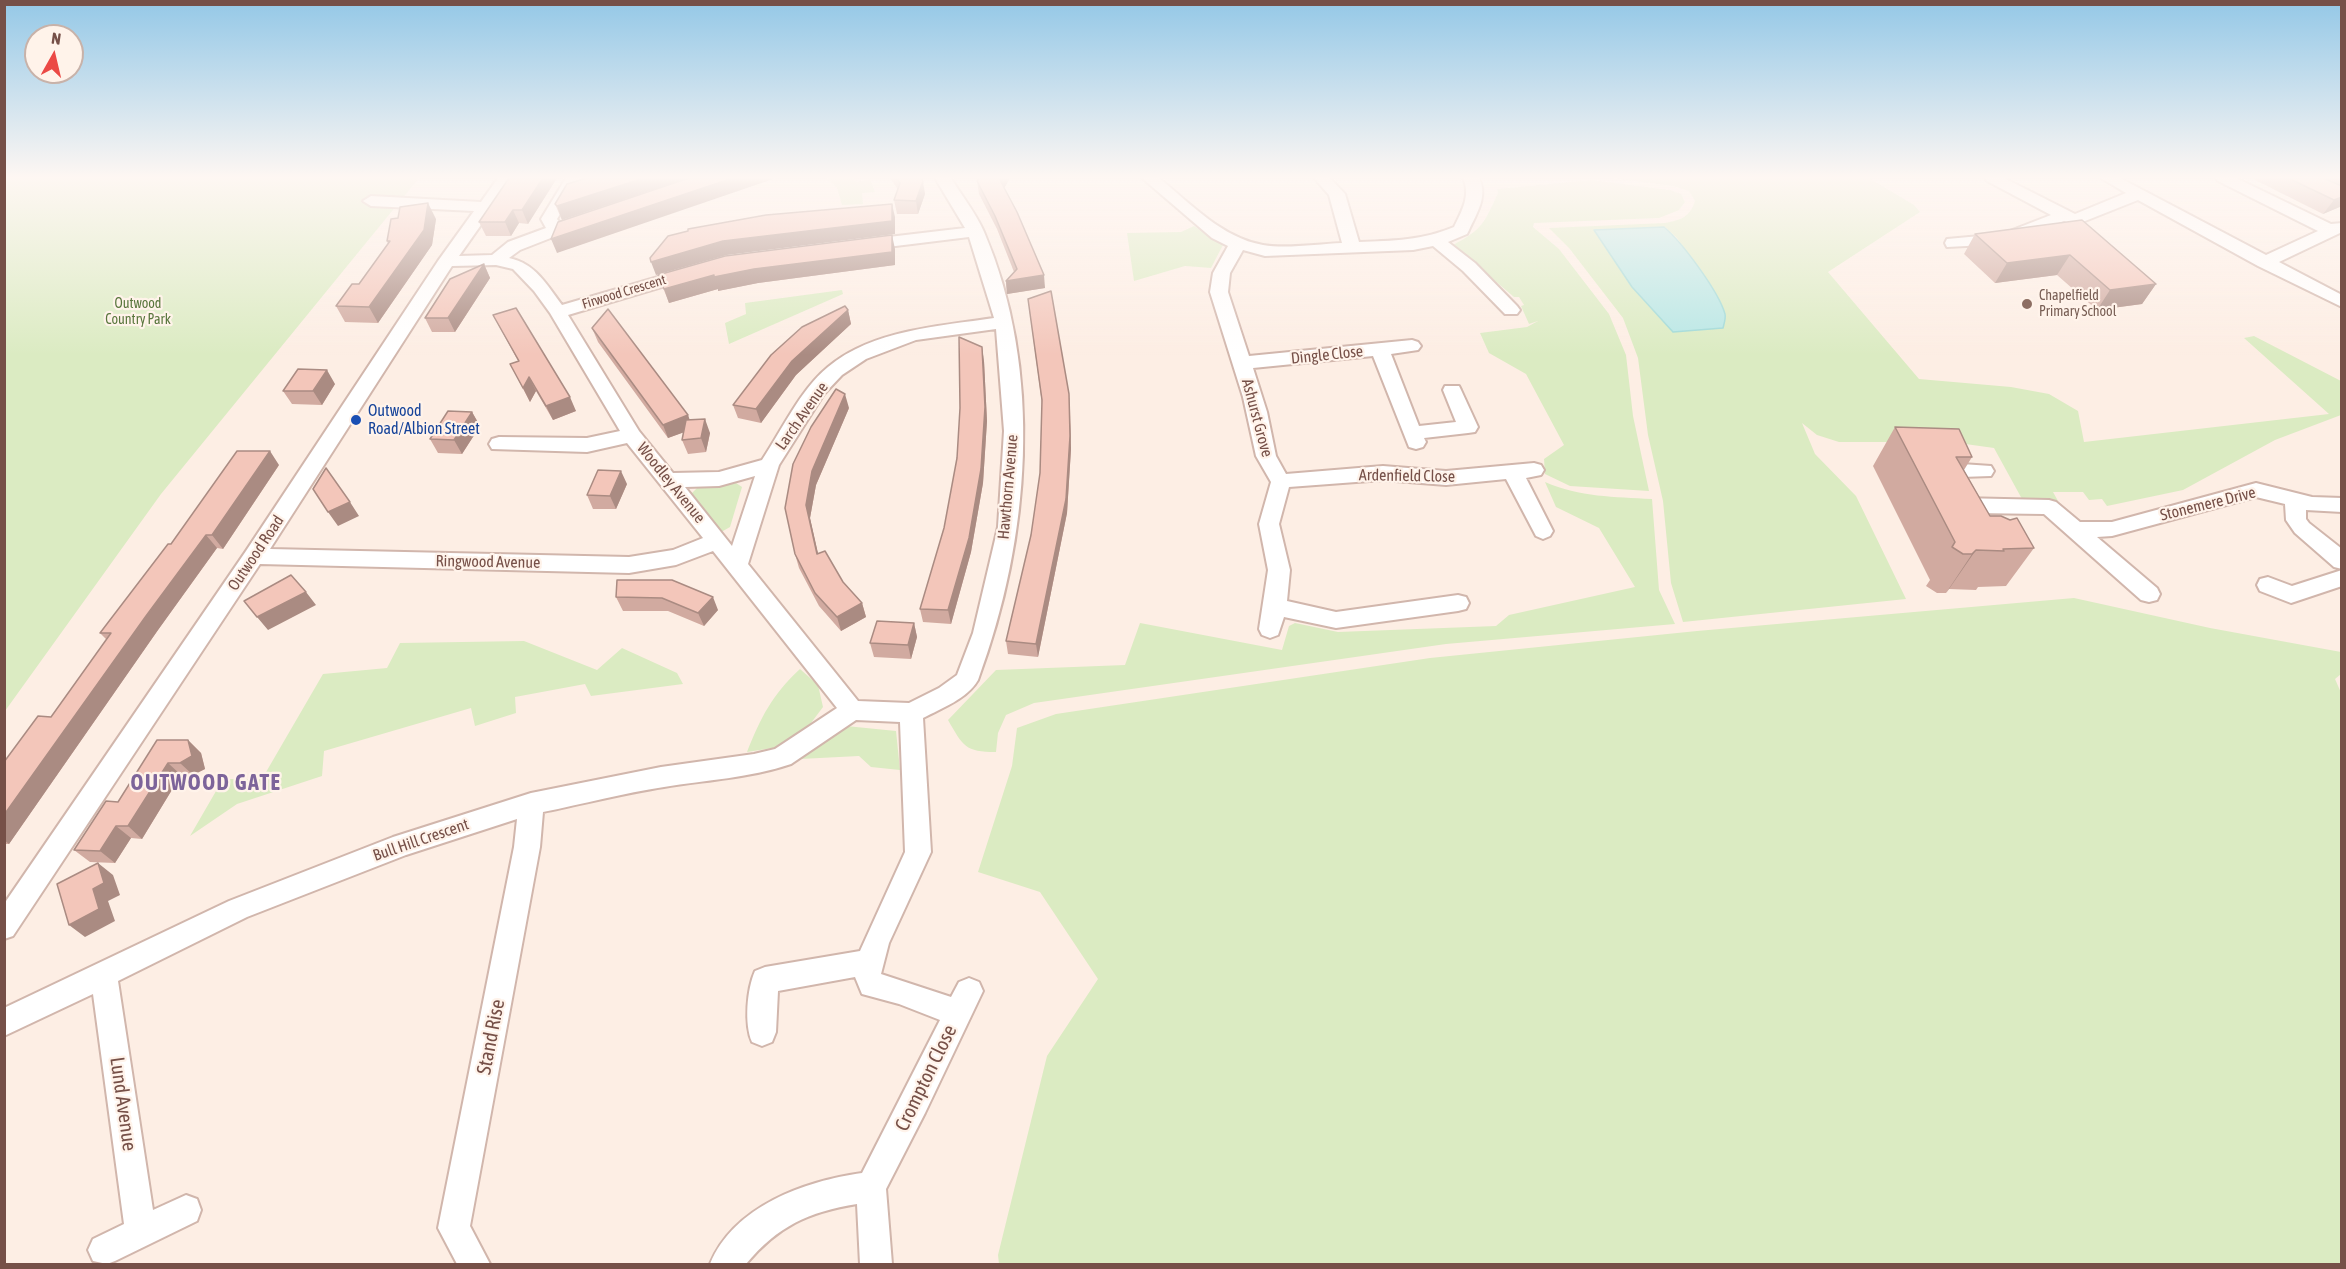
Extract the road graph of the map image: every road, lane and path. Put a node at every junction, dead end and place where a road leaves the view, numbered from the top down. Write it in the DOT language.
graph roads {
  1 [pos="464,237"];
  2 [pos="536,237"];
  3 [pos="939,237"];
  4 [pos="977,237"];
  5 [pos="1226,237"];
  6 [pos="1349,237"];
  7 [pos="1443,237"];
  8 [pos="2007,237"];
  9 [pos="2218,237"];
  10 [pos="2316,237"];
  11 [pos="1436,240"];
  12 [pos="1953,243"];
  13 [pos="1238,244"];
  14 [pos="846,247"];
  15 [pos="1352,247"];
  16 [pos="496,260"];
  17 [pos="447,261"];
  18 [pos="2264,262"];
  19 [pos="704,269"];
  20 [pos="2342,303"];
  21 [pos="1511,310"];
  22 [pos="558,312"];
  23 [pos="1004,322"];
  24 [pos="1412,346"];
  25 [pos="1380,350"];
  26 [pos="1241,363"];
  27 [pos="1452,390"];
  28 [pos="632,435"];
  29 [pos="499,444"];
  30 [pos="769,465"];
  31 [pos="1984,471"];
  32 [pos="667,480"];
  33 [pos="1281,481"];
  34 [pos="2295,499"];
  35 [pos="1965,505"];
  36 [pos="2342,505"];
  37 [pos="2074,530"];
  38 [pos="1543,531"];
  39 [pos="1974,531"];
  40 [pos="718,541"];
  41 [pos="254,556"];
  42 [pos="2342,561"];
  43 [pos="737,564"];
  44 [pos="2342,578"];
  45 [pos="2268,585"];
  46 [pos="2149,594"];
  47 [pos="1458,603"];
  48 [pos="1275,607"];
  49 [pos="1270,629"];
  50 [pos="852,710"];
  51 [pos="911,713"];
  52 [pos="531,804"];
  53 [pos="4,927"];
  54 [pos="870,962"];
  55 [pos="104,976"];
  56 [pos="4,1023"];
  57 [pos="762,1032"];
  58 [pos="871,1187"];
  59 [pos="186,1210"];
  60 [pos="141,1232"];
  61 [pos="104,1250"];
  62 [pos="474,1264"];
  63 [pos="726,1264"];
  64 [pos="876,1264"];
  1 -- 17 [label="street, Outwood Road"];
  2 -- 16 [label="street"];
  3 -- 14 [label="street"];
  4 -- 23 [label="street, Hawthorn Avenue"];
  5 -- 13 [label="street"];
  6 -- 15 [label="street"];
  7 -- 11 [label="street"];
  8 -- 12 [label="street"];
  9 -- 18 [label="street"];
  10 -- 18 [label="street"];
  11 -- 15 [label="street"];
  11 -- 21 [label="street"];
  13 -- 15 [label="street"];
  13 -- 26 [label="street, Ashurst Grove"];
  16 -- 17 [label="street"];
  16 -- 22 [label="street, Woodley Avenue"];
  17 -- 41 [label="street, Outwood Road"];
  18 -- 20 [label="street"];
  19 -- 22 [label="street, Firwood Crescent"];
  22 -- 28 [label="street, Woodley Avenue"];
  23 -- 30 [label="street, Larch Avenue"];
  23 -- 51 [label="street, Hawthorn Avenue"];
  24 -- 25 [label="street, Dingle Close"];
  25 -- 26 [label="street, Dingle Close"];
  25 -- 27 [label="street"];
  26 -- 33 [label="street, Ashurst Grove"];
  28 -- 29 [label="street"];
  28 -- 32 [label="street, Woodley Avenue"];
  30 -- 32 [label="street"];
  30 -- 43 [label="street, Larch Avenue"];
  31 -- 35 [label="street"];
  32 -- 40 [label="street, Woodley Avenue"];
  33 -- 38 [label="street, Ardenfield Close"];
  33 -- 48 [label="street"];
  34 -- 36 [label="street, Stonemere Drive"];
  34 -- 37 [label="street, Stonemere Drive"];
  34 -- 42 [label="street"];
  35 -- 37 [label="street"];
  35 -- 39 [label="street"];
  37 -- 46 [label="street"];
  40 -- 41 [label="street, Ringwood Avenue"];
  40 -- 43 [label="street, Woodley Avenue"];
  41 -- 53 [label="street, Outwood Road"];
  43 -- 50 [label="street, Woodley Avenue"];
  44 -- 45 [label="street"];
  47 -- 48 [label="street"];
  48 -- 49 [label="street"];
  50 -- 51 [label="street, Hawthorn Avenue"];
  50 -- 52 [label="street, Bull Hill Crescent"];
  51 -- 54 [label="street"];
  52 -- 55 [label="street, Bull Hill Crescent"];
  52 -- 62 [label="street, Stand Rise"];
  54 -- 57 [label="street"];
  54 -- 58 [label="street, Crompton Close"];
  55 -- 56 [label="street, Bull Hill Crescent"];
  55 -- 60 [label="street, Lund Avenue"];
  58 -- 63 [label="street"];
  58 -- 64 [label="street"];
  59 -- 60 [label="street"];
  60 -- 61 [label="street"];
}
